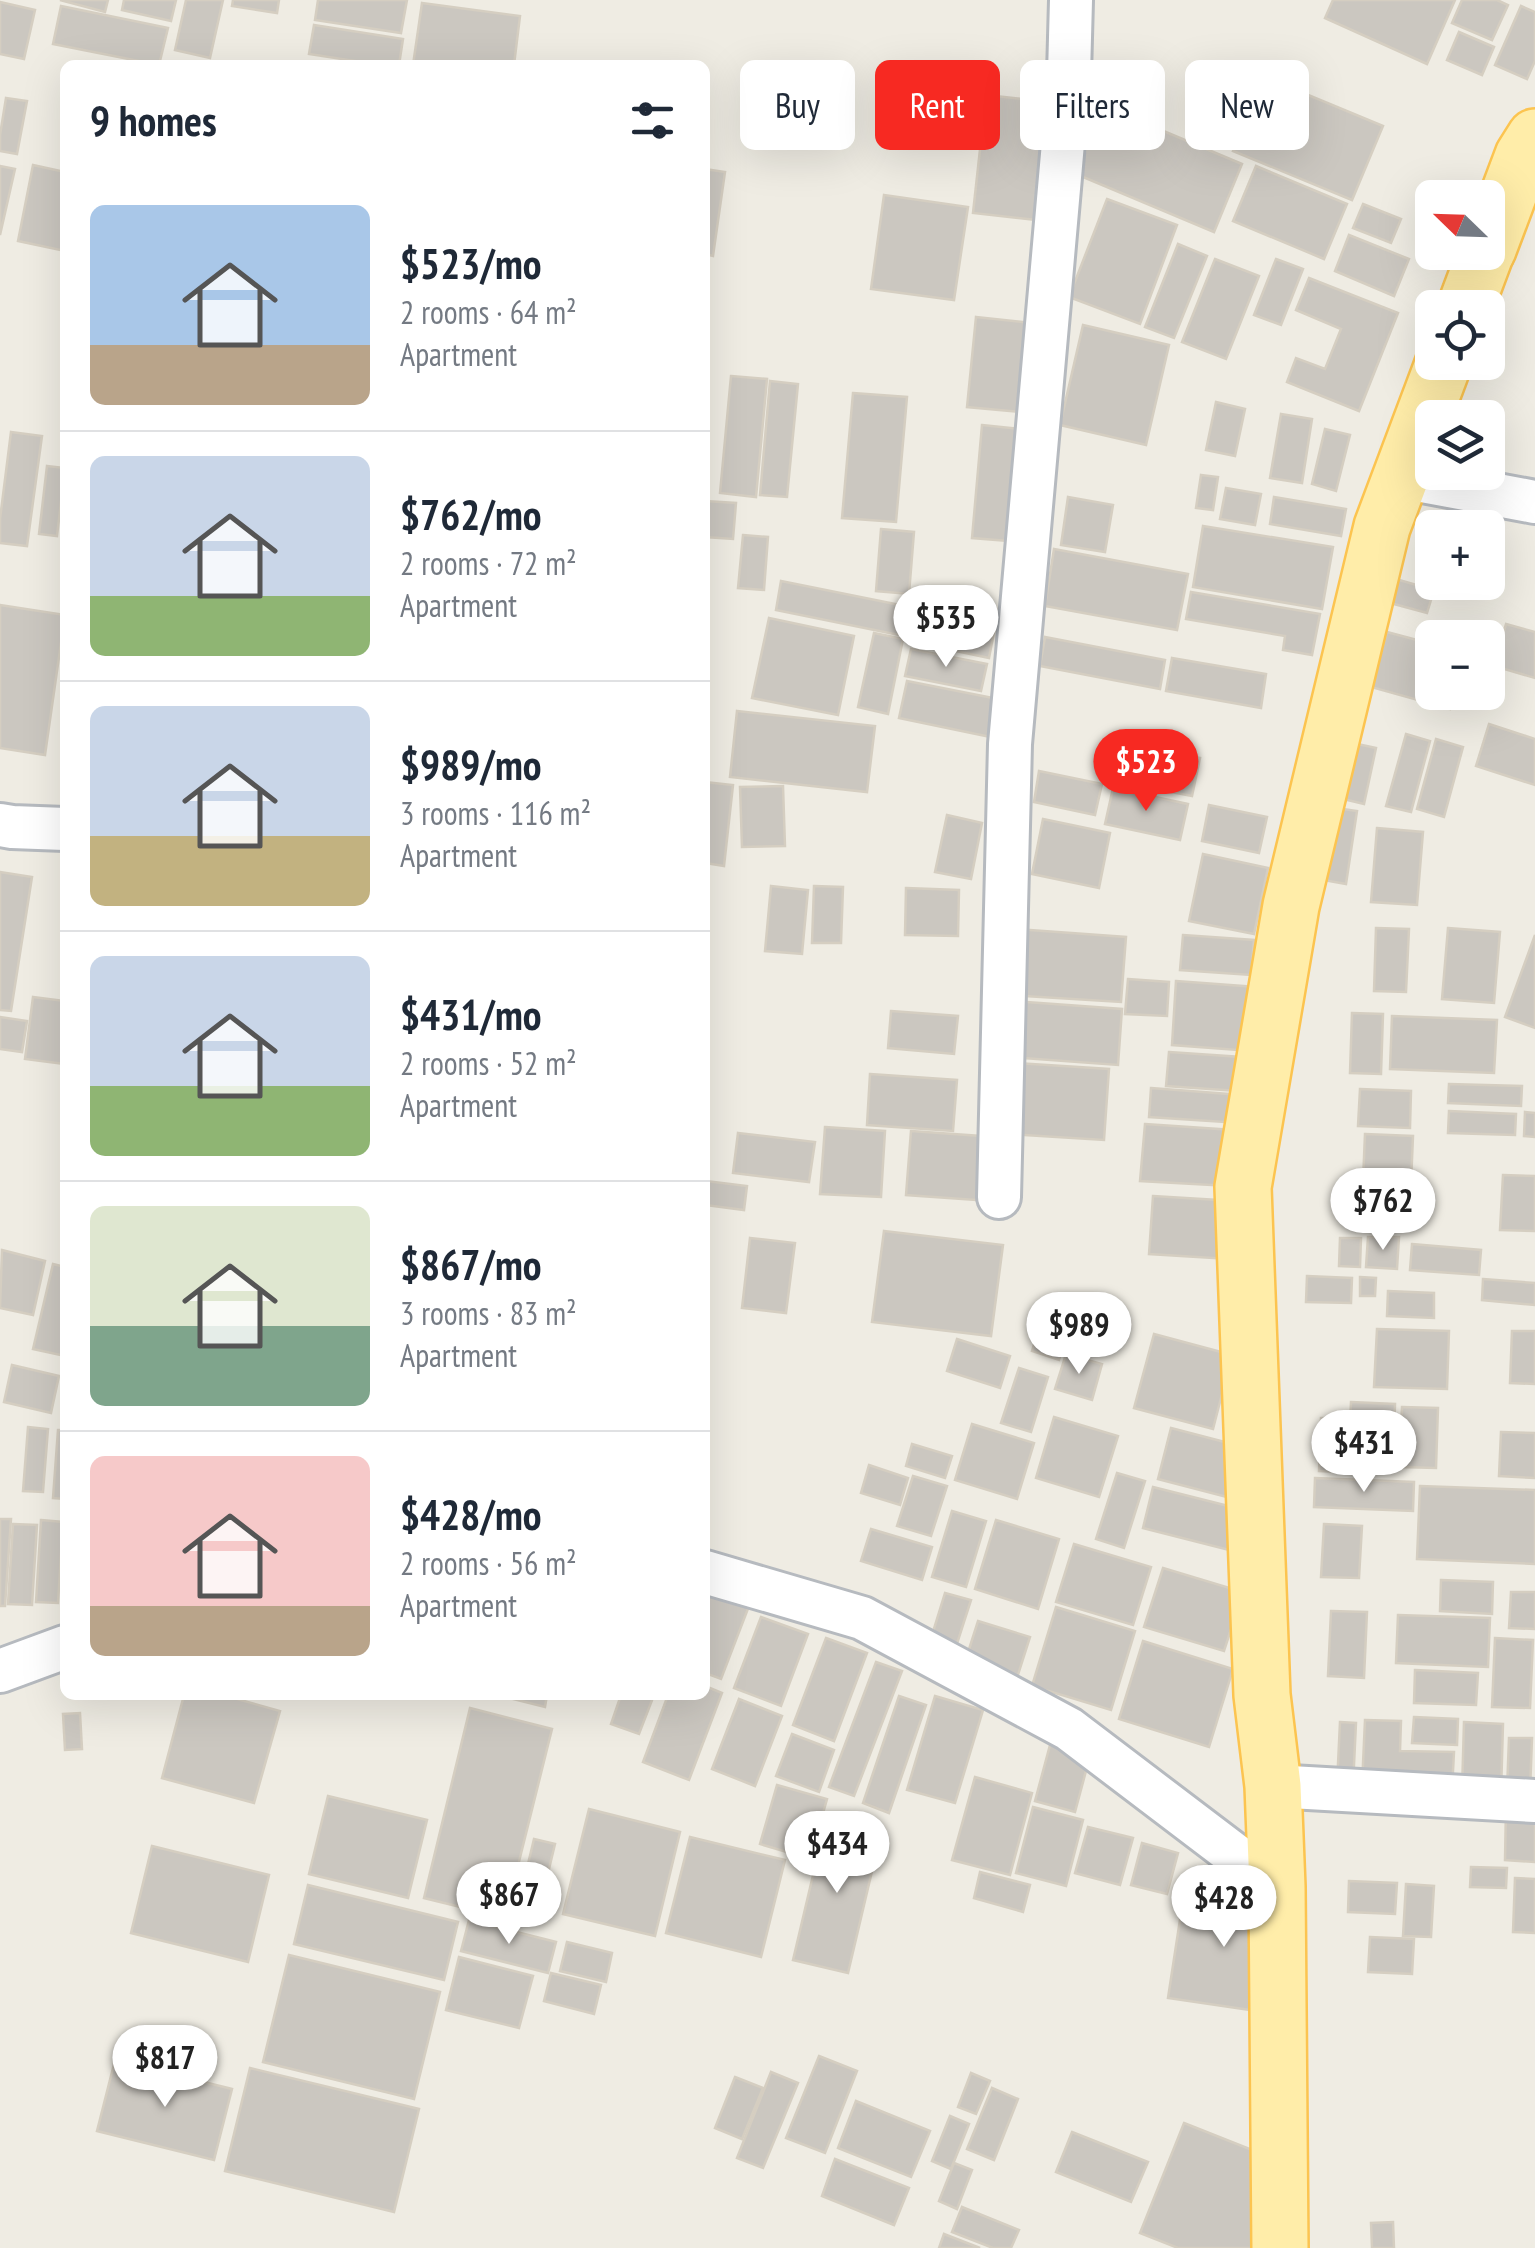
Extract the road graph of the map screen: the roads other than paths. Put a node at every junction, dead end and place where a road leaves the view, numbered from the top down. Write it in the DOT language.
graph roads {
  1 [pos="1071,0"];
  2 [pos="1535,138"];
  3 [pos="1505,204"];
  4 [pos="1437,380"];
  5 [pos="1401,477"];
  6 [pos="1535,502"];
  7 [pos="0,825"];
  8 [pos="60,828"];
  9 [pos="999,1197"];
  10 [pos="710,1573"];
  11 [pos="60,1649"];
  12 [pos="0,1670"];
  13 [pos="1272,1786"];
  14 [pos="1535,1801"];
  15 [pos="1277,1887"];
  16 [pos="1280,2248"];
  1 -- 9 [label="street"];
  2 -- 3 [label="main road"];
  4 -- 5 [label="main road"];
  5 -- 6 [label="street"];
  5 -- 13 [label="main road"];
  7 -- 8 [label="street"];
  10 -- 15 [label="street"];
  11 -- 12 [label="street"];
  13 -- 14 [label="street"];
  13 -- 15 [label="main road"];
  15 -- 16 [label="main road"];
}
